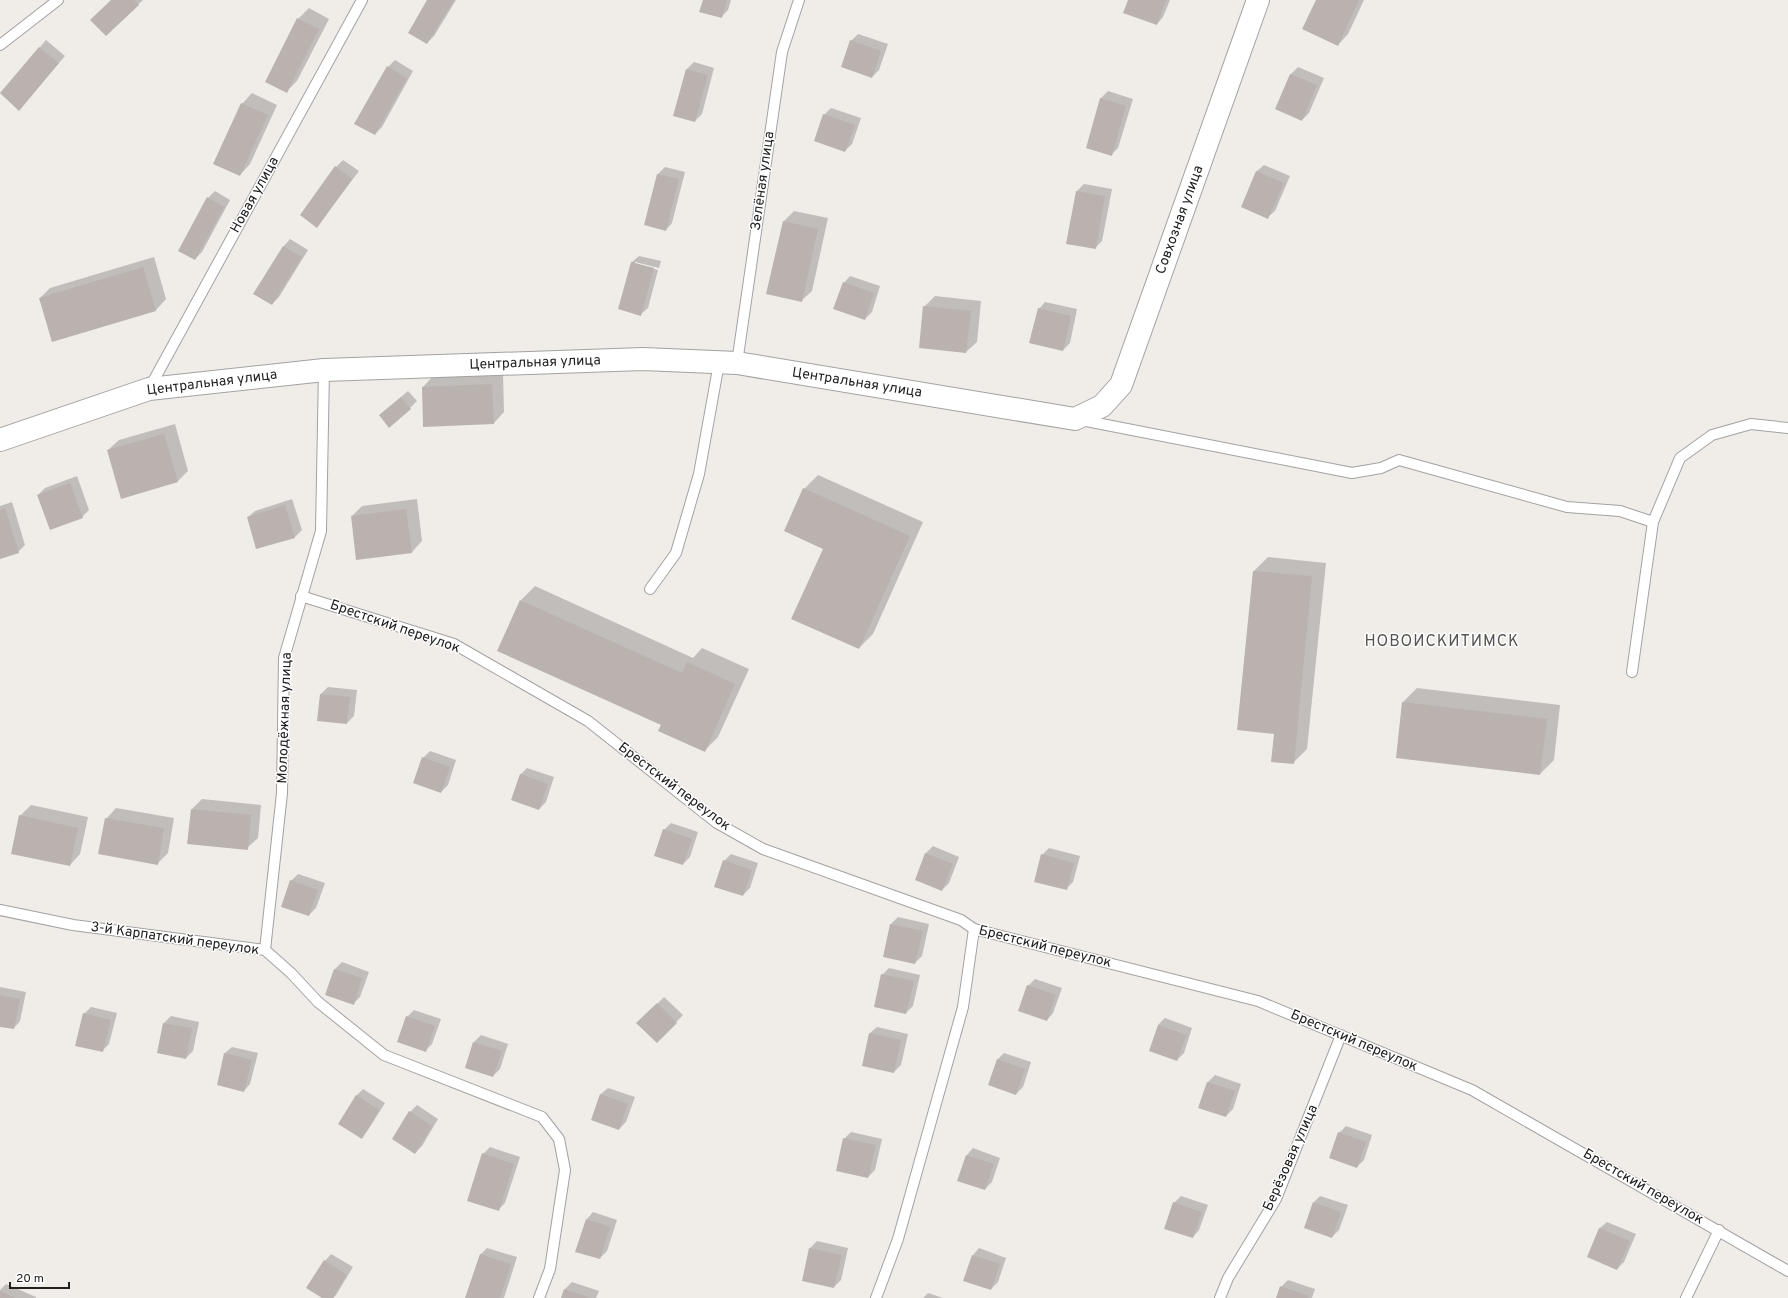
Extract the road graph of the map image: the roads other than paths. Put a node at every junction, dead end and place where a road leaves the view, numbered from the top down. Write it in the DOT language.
graph roads {
  1 [pos="58,0"];
  2 [pos="362,0"];
  3 [pos="799,0"];
  4 [pos="1258,0"];
  5 [pos="0,44"];
  6 [pos="728,363"];
  7 [pos="324,370"];
  8 [pos="149,389"];
  9 [pos="1075,419"];
  10 [pos="1788,428"];
  11 [pos="0,440"];
  12 [pos="1653,522"];
  13 [pos="650,589"];
  14 [pos="301,596"];
  15 [pos="1632,672"];
  16 [pos="0,910"];
  17 [pos="974,929"];
  18 [pos="265,950"];
  19 [pos="1341,1035"];
  20 [pos="1719,1230"];
  21 [pos="1788,1271"];
  22 [pos="539,1298"];
  23 [pos="876,1298"];
  24 [pos="1220,1298"];
  25 [pos="1686,1298"];
  1 -- 5 [label="lane"];
  2 -- 8 [label="lane, Новая улица"];
  3 -- 6 [label="lane, Зелёная улица"];
  4 -- 9 [label="street, Совхозная улица"];
  6 -- 7 [label="street, Центральная улица"];
  6 -- 9 [label="street, Центральная улица"];
  6 -- 13 [label="lane, Зелёная улица"];
  7 -- 8 [label="street, Центральная улица"];
  7 -- 14 [label="lane, Молодёжная улица"];
  8 -- 11 [label="street, Центральная улица"];
  9 -- 12 [label="lane"];
  10 -- 12 [label="lane"];
  12 -- 15 [label="lane"];
  14 -- 17 [label="lane, Брестский переулок"];
  14 -- 18 [label="lane, Молодёжная улица"];
  16 -- 18 [label="lane, 3-й Карпатский переулок"];
  17 -- 19 [label="lane, Брестский переулок"];
  17 -- 23 [label="lane"];
  18 -- 22 [label="lane, 3-й Карпатский переулок"];
  19 -- 20 [label="lane, Брестский переулок"];
  19 -- 24 [label="lane, Берёзовая улица"];
  20 -- 21 [label="lane, Брестский переулок"];
  20 -- 25 [label="lane"];
}
